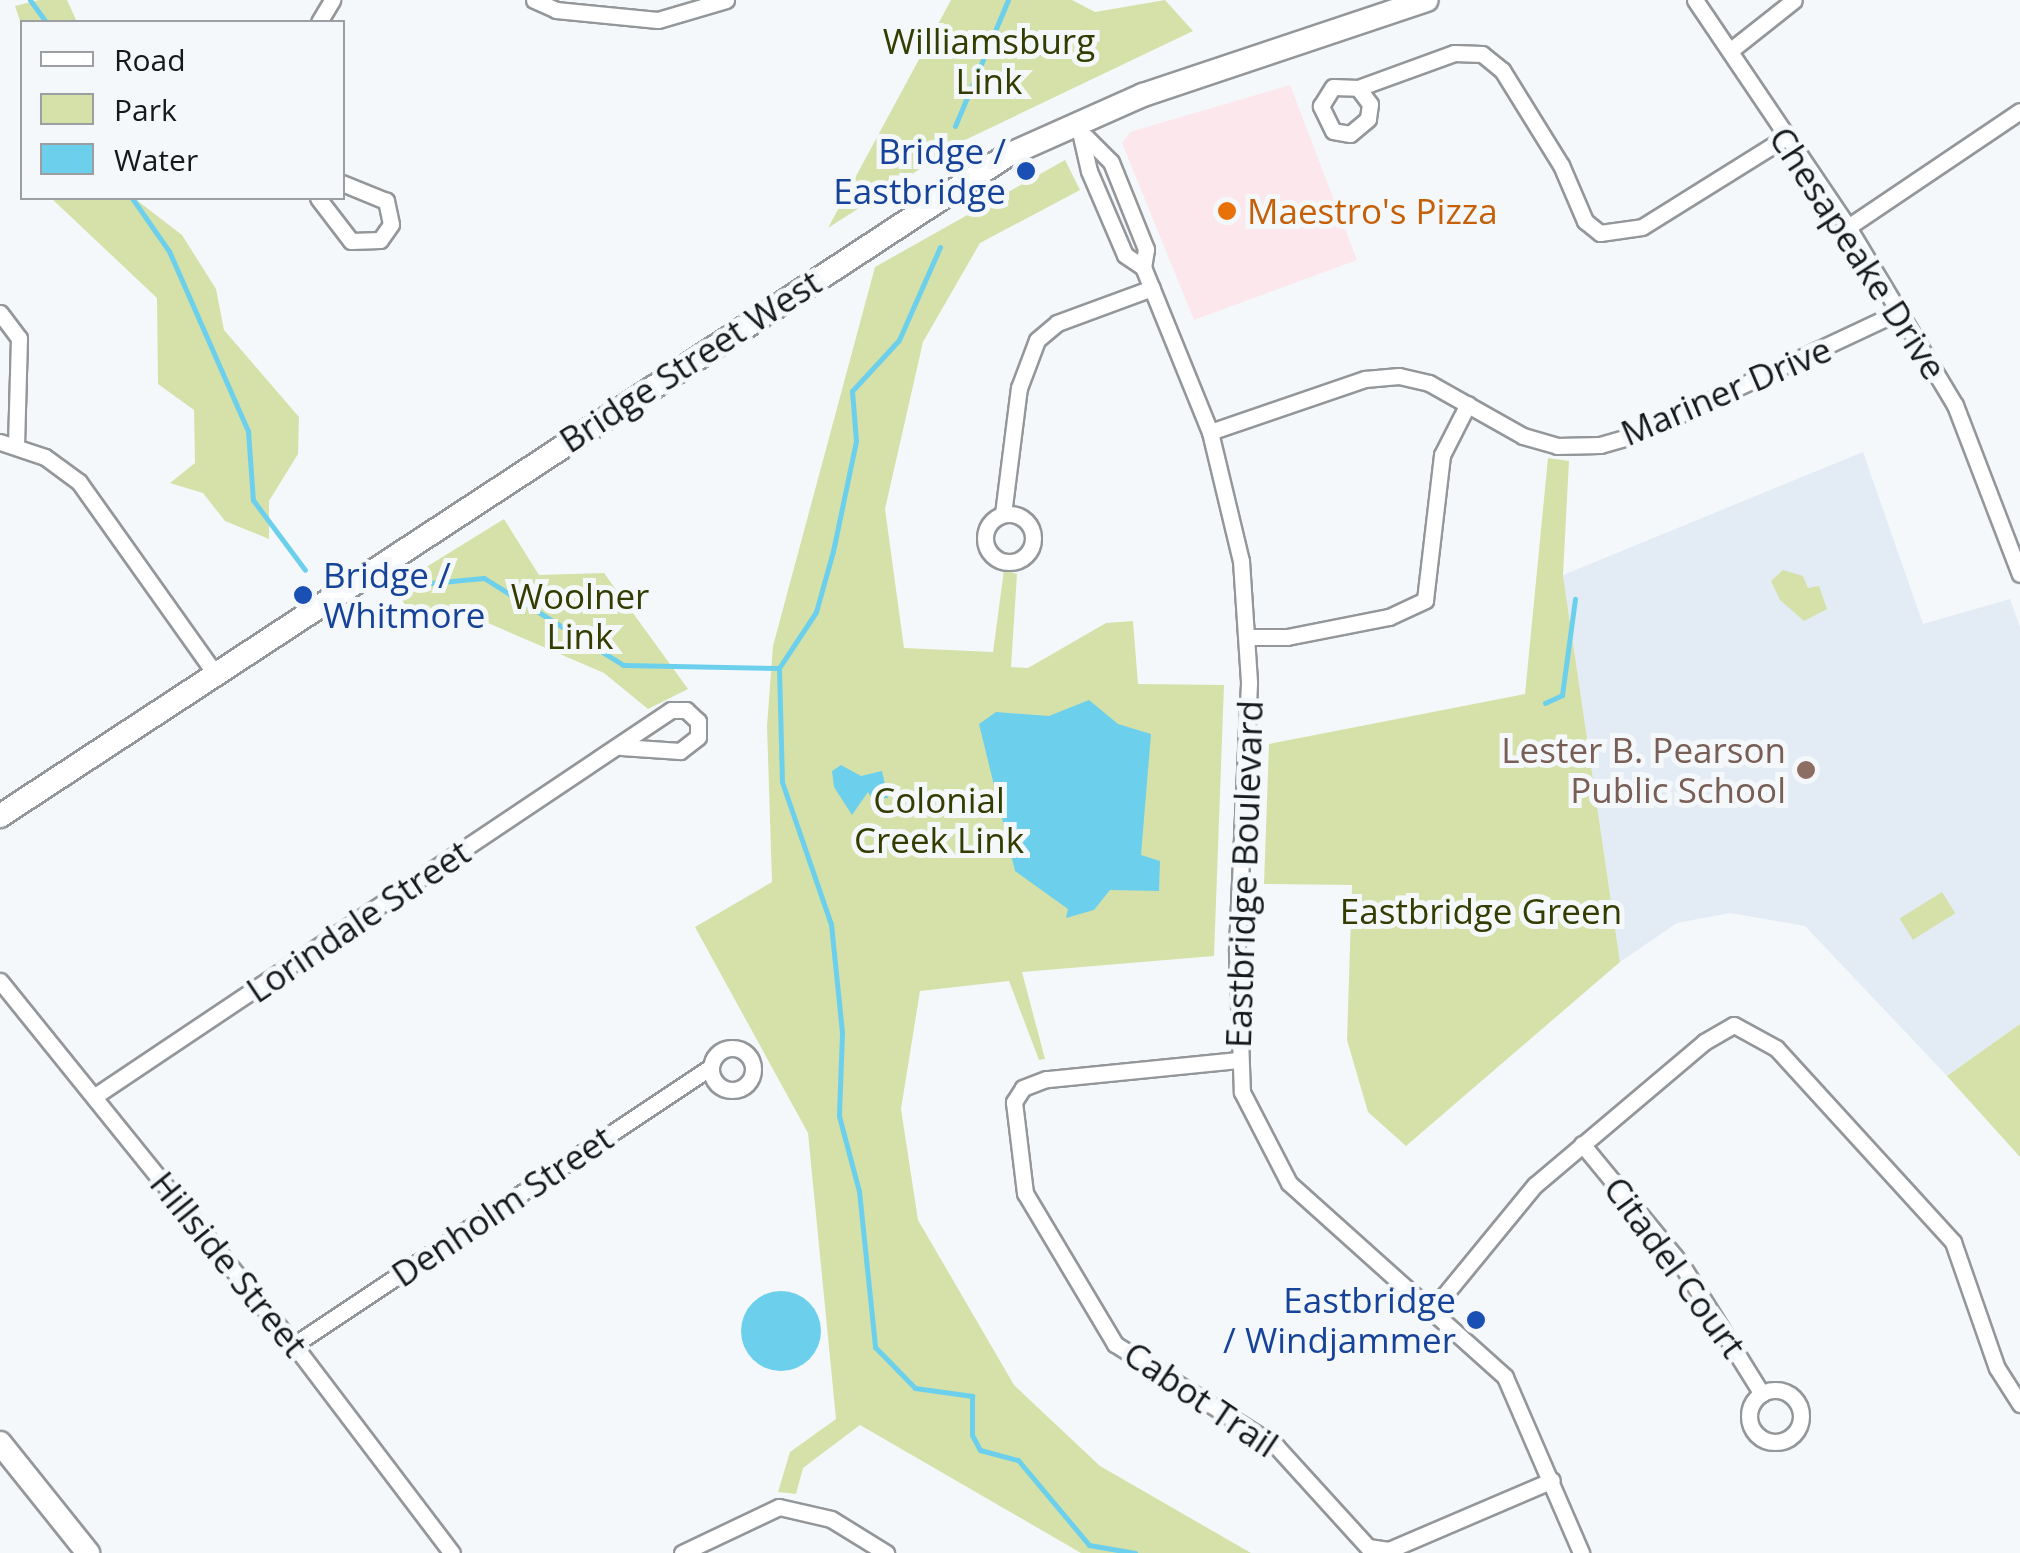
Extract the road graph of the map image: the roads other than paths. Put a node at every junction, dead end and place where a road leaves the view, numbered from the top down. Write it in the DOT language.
graph roads {
  1 [pos="534,0"];
  2 [pos="726,0"];
  3 [pos="1427,0"];
  4 [pos="1695,0"];
  5 [pos="1794,0"];
  6 [pos="1731,50"];
  7 [pos="1358,88"];
  8 [pos="2020,112"];
  9 [pos="1082,130"];
  10 [pos="1783,139"];
  11 [pos="345,184"];
  12 [pos="320,200"];
  13 [pos="1848,226"];
  14 [pos="1143,267"];
  15 [pos="1152,288"];
  16 [pos="1900,311"];
  17 [pos="0,313"];
  18 [pos="1468,404"];
  19 [pos="1210,432"];
  20 [pos="8,442"];
  21 [pos="1003,514"];
  22 [pos="2020,574"];
  23 [pos="1248,637"];
  24 [pos="216,675"];
  25 [pos="622,747"];
  26 [pos="0,816"];
  27 [pos="0,981"];
  28 [pos="1238,1060"];
  29 [pos="710,1068"];
  30 [pos="94,1096"];
  31 [pos="1582,1144"];
  32 [pos="1433,1309"];
  33 [pos="294,1345"];
  34 [pos="1762,1394"];
  35 [pos="2020,1404"];
  36 [pos="0,1443"];
  37 [pos="1552,1480"];
  38 [pos="88,1553"];
  39 [pos="452,1553"];
  40 [pos="682,1553"];
  41 [pos="886,1553"];
  42 [pos="1582,1553"];
  1 -- 2 [label="street"];
  3 -- 9 [label="main road, Bridge Street West"];
  4 -- 6 [label="street, Chesapeake Drive"];
  5 -- 6 [label="street"];
  6 -- 10 [label="street, Chesapeake Drive"];
  7 -- 10 [label="street"];
  8 -- 13 [label="street"];
  9 -- 14 [label="street, Eastbridge Boulevard"];
  9 -- 14 [label="street, Eastbridge Boulevard"];
  9 -- 24 [label="main road, Bridge Street West"];
  10 -- 13 [label="street, Chesapeake Drive"];
  11 -- 12 [label="street"];
  13 -- 16 [label="street, Chesapeake Drive"];
  14 -- 15 [label="street, Eastbridge Boulevard"];
  15 -- 19 [label="street, Eastbridge Boulevard"];
  15 -- 21 [label="street"];
  16 -- 18 [label="street, Mariner Drive"];
  16 -- 22 [label="street, Chesapeake Drive"];
  17 -- 20 [label="street"];
  18 -- 19 [label="street, Mariner Drive"];
  18 -- 23 [label="street"];
  19 -- 23 [label="street, Eastbridge Boulevard"];
  20 -- 24 [label="street"];
  23 -- 28 [label="street, Eastbridge Boulevard"];
  24 -- 26 [label="main road, Bridge Street West"];
  25 -- 25 [label="street, Lorindale Street"];
  25 -- 30 [label="street, Lorindale Street"];
  27 -- 30 [label="street, Hillside Street"];
  28 -- 32 [label="street, Eastbridge Boulevard"];
  28 -- 37 [label="street, Cabot Trail"];
  29 -- 33 [label="street, Denholm Street"];
  30 -- 33 [label="street, Hillside Street"];
  31 -- 32 [label="street"];
  31 -- 34 [label="street, Citadel Court"];
  31 -- 35 [label="street"];
  32 -- 37 [label="street, Eastbridge Boulevard"];
  33 -- 39 [label="street, Hillside Street"];
  36 -- 38 [label="main road"];
  37 -- 42 [label="street, Eastbridge Boulevard"];
  40 -- 41 [label="street"];
}
